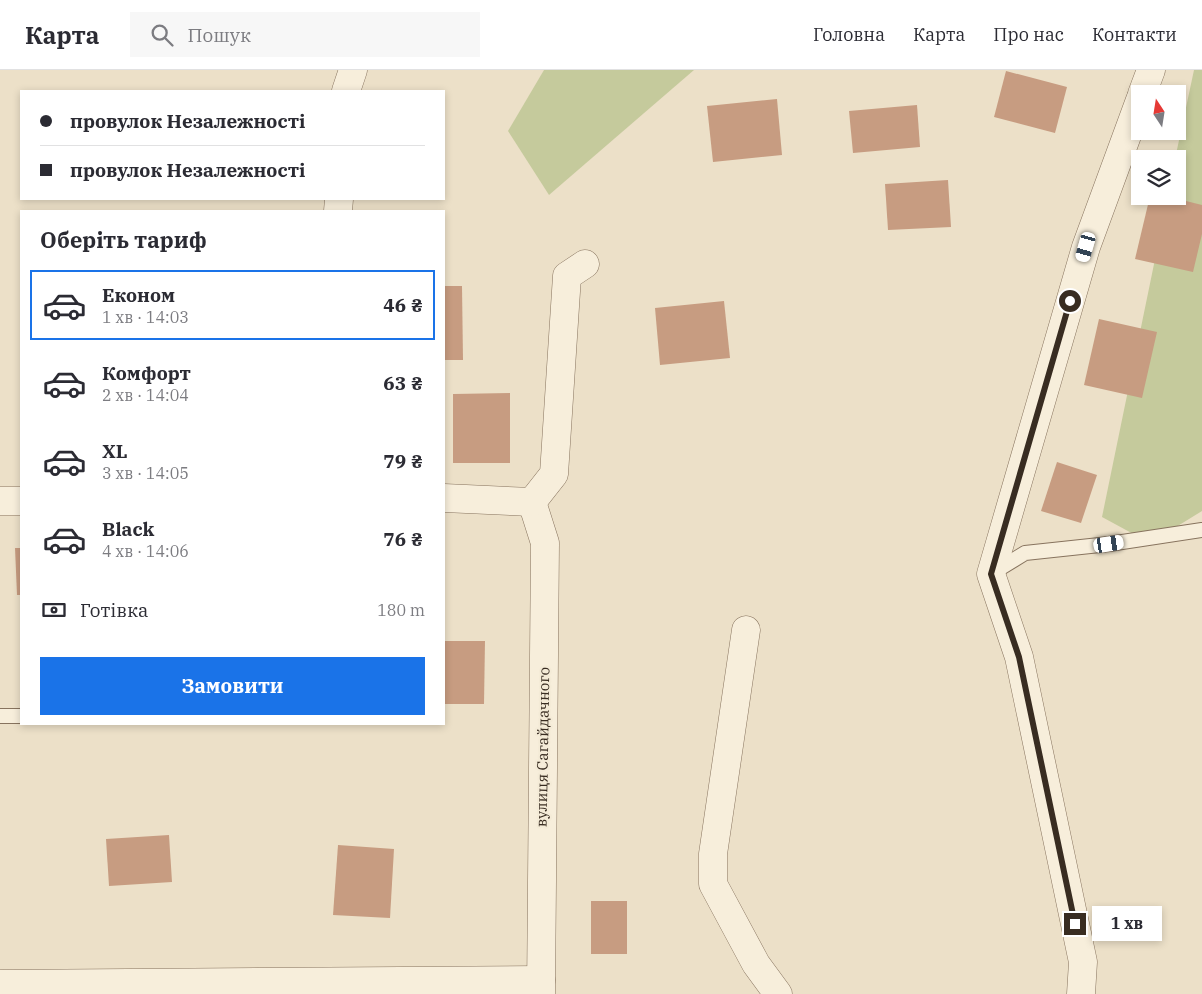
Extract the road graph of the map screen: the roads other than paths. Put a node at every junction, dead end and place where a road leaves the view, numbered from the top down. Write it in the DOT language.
graph roads {
  1 [pos="352,70"];
  2 [pos="1151,70"];
  3 [pos="1145,85"];
  4 [pos="346,90"];
  5 [pos="1131,124"];
  6 [pos="585,264"];
  7 [pos="445,498"];
  8 [pos="0,501"];
  9 [pos="20,501"];
  10 [pos="532,502"];
  11 [pos="1202,530"];
  12 [pos="991,574"];
  13 [pos="746,630"];
  14 [pos="0,716"];
  15 [pos="20,716"];
  16 [pos="0,984"];
  17 [pos="541,987"];
  18 [pos="778,994"];
  19 [pos="1081,994"];
  1 -- 4 [label="street"];
  2 -- 3 [label="street"];
  5 -- 12 [label="street"];
  6 -- 10 [label="street"];
  7 -- 10 [label="street"];
  8 -- 9 [label="street"];
  10 -- 17 [label="street, вулиця Сагайдачного"];
  11 -- 12 [label="lane"];
  12 -- 19 [label="street"];
  13 -- 18 [label="street"];
  14 -- 15 [label="lane"];
  16 -- 17 [label="street"];
}
